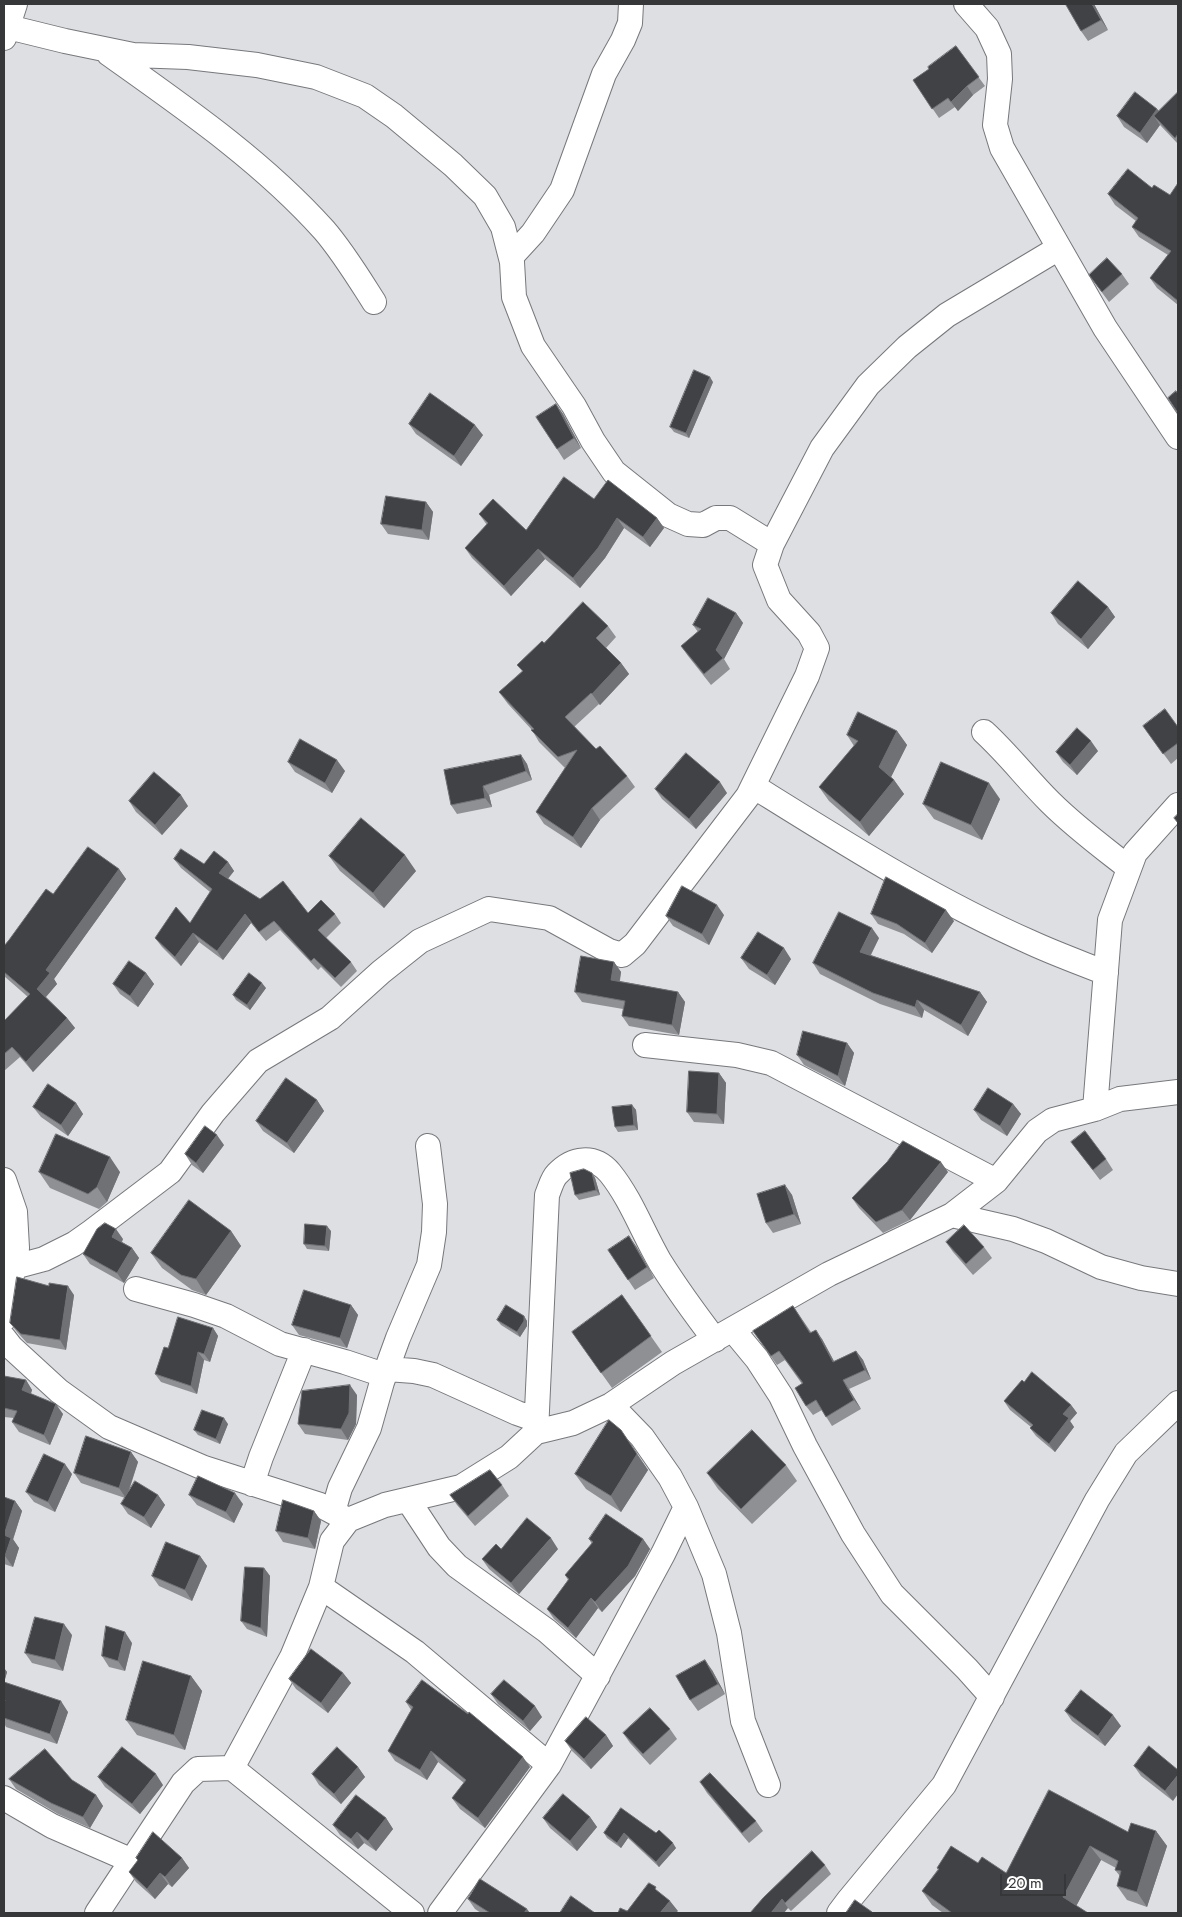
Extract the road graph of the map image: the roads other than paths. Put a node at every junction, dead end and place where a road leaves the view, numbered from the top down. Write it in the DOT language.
graph roads {
  1 [pos="15,4"];
  2 [pos="632,4"];
  3 [pos="966,4"];
  4 [pos="5,30"];
  5 [pos="102,49"];
  6 [pos="1059,248"];
  7 [pos="511,257"];
  8 [pos="374,302"];
  9 [pos="1178,437"];
  10 [pos="772,544"];
  11 [pos="984,732"];
  12 [pos="753,786"];
  13 [pos="1178,805"];
  14 [pos="1129,868"];
  15 [pos="1106,973"];
  16 [pos="645,1046"];
  17 [pos="1178,1092"];
  18 [pos="1094,1109"];
  19 [pos="428,1146"];
  20 [pos="4,1180"];
  21 [pos="996,1181"];
  22 [pos="952,1214"];
  23 [pos="14,1267"];
  24 [pos="1178,1284"];
  25 [pos="136,1289"];
  26 [pos="4,1319"];
  27 [pos="724,1335"];
  28 [pos="4,1338"];
  29 [pos="304,1350"];
  30 [pos="385,1372"];
  31 [pos="1178,1403"];
  32 [pos="611,1406"];
  33 [pos="536,1426"];
  34 [pos="252,1484"];
  35 [pos="408,1500"];
  36 [pos="686,1507"];
  37 [pos="341,1516"];
  38 [pos="320,1587"];
  39 [pos="598,1676"];
  40 [pos="992,1696"];
  41 [pos="549,1764"];
  42 [pos="232,1768"];
  43 [pos="768,1786"];
  44 [pos="4,1798"];
  45 [pos="130,1860"];
  46 [pos="97,1913"];
  47 [pos="410,1913"];
  48 [pos="440,1913"];
  49 [pos="839,1913"];
  1 -- 4 [label="street"];
  2 -- 7 [label="street"];
  3 -- 6 [label="street"];
  4 -- 5 [label="street"];
  5 -- 7 [label="street"];
  5 -- 8 [label="street"];
  6 -- 9 [label="street"];
  6 -- 10 [label="street"];
  7 -- 10 [label="street"];
  10 -- 12 [label="street"];
  11 -- 14 [label="street"];
  12 -- 15 [label="street"];
  12 -- 23 [label="street"];
  13 -- 14 [label="street"];
  14 -- 15 [label="street"];
  15 -- 18 [label="street"];
  16 -- 21 [label="street"];
  17 -- 18 [label="street"];
  18 -- 21 [label="street"];
  19 -- 30 [label="street"];
  20 -- 23 [label="street"];
  21 -- 22 [label="street"];
  22 -- 24 [label="street"];
  22 -- 27 [label="street"];
  23 -- 26 [label="street"];
  25 -- 29 [label="street"];
  27 -- 32 [label="street"];
  27 -- 33 [label="street"];
  27 -- 40 [label="street"];
  28 -- 34 [label="street"];
  29 -- 30 [label="street"];
  29 -- 34 [label="street"];
  30 -- 33 [label="street"];
  30 -- 37 [label="street"];
  31 -- 40 [label="street"];
  32 -- 33 [label="street"];
  32 -- 36 [label="street"];
  33 -- 35 [label="street"];
  34 -- 37 [label="street"];
  35 -- 37 [label="street"];
  35 -- 39 [label="street"];
  36 -- 39 [label="street"];
  36 -- 43 [label="street"];
  37 -- 38 [label="street"];
  38 -- 41 [label="street"];
  38 -- 42 [label="street"];
  39 -- 41 [label="street"];
  40 -- 49 [label="street"];
  41 -- 48 [label="street"];
  42 -- 45 [label="street"];
  42 -- 47 [label="street"];
  44 -- 45 [label="street"];
  45 -- 46 [label="street"];
}
